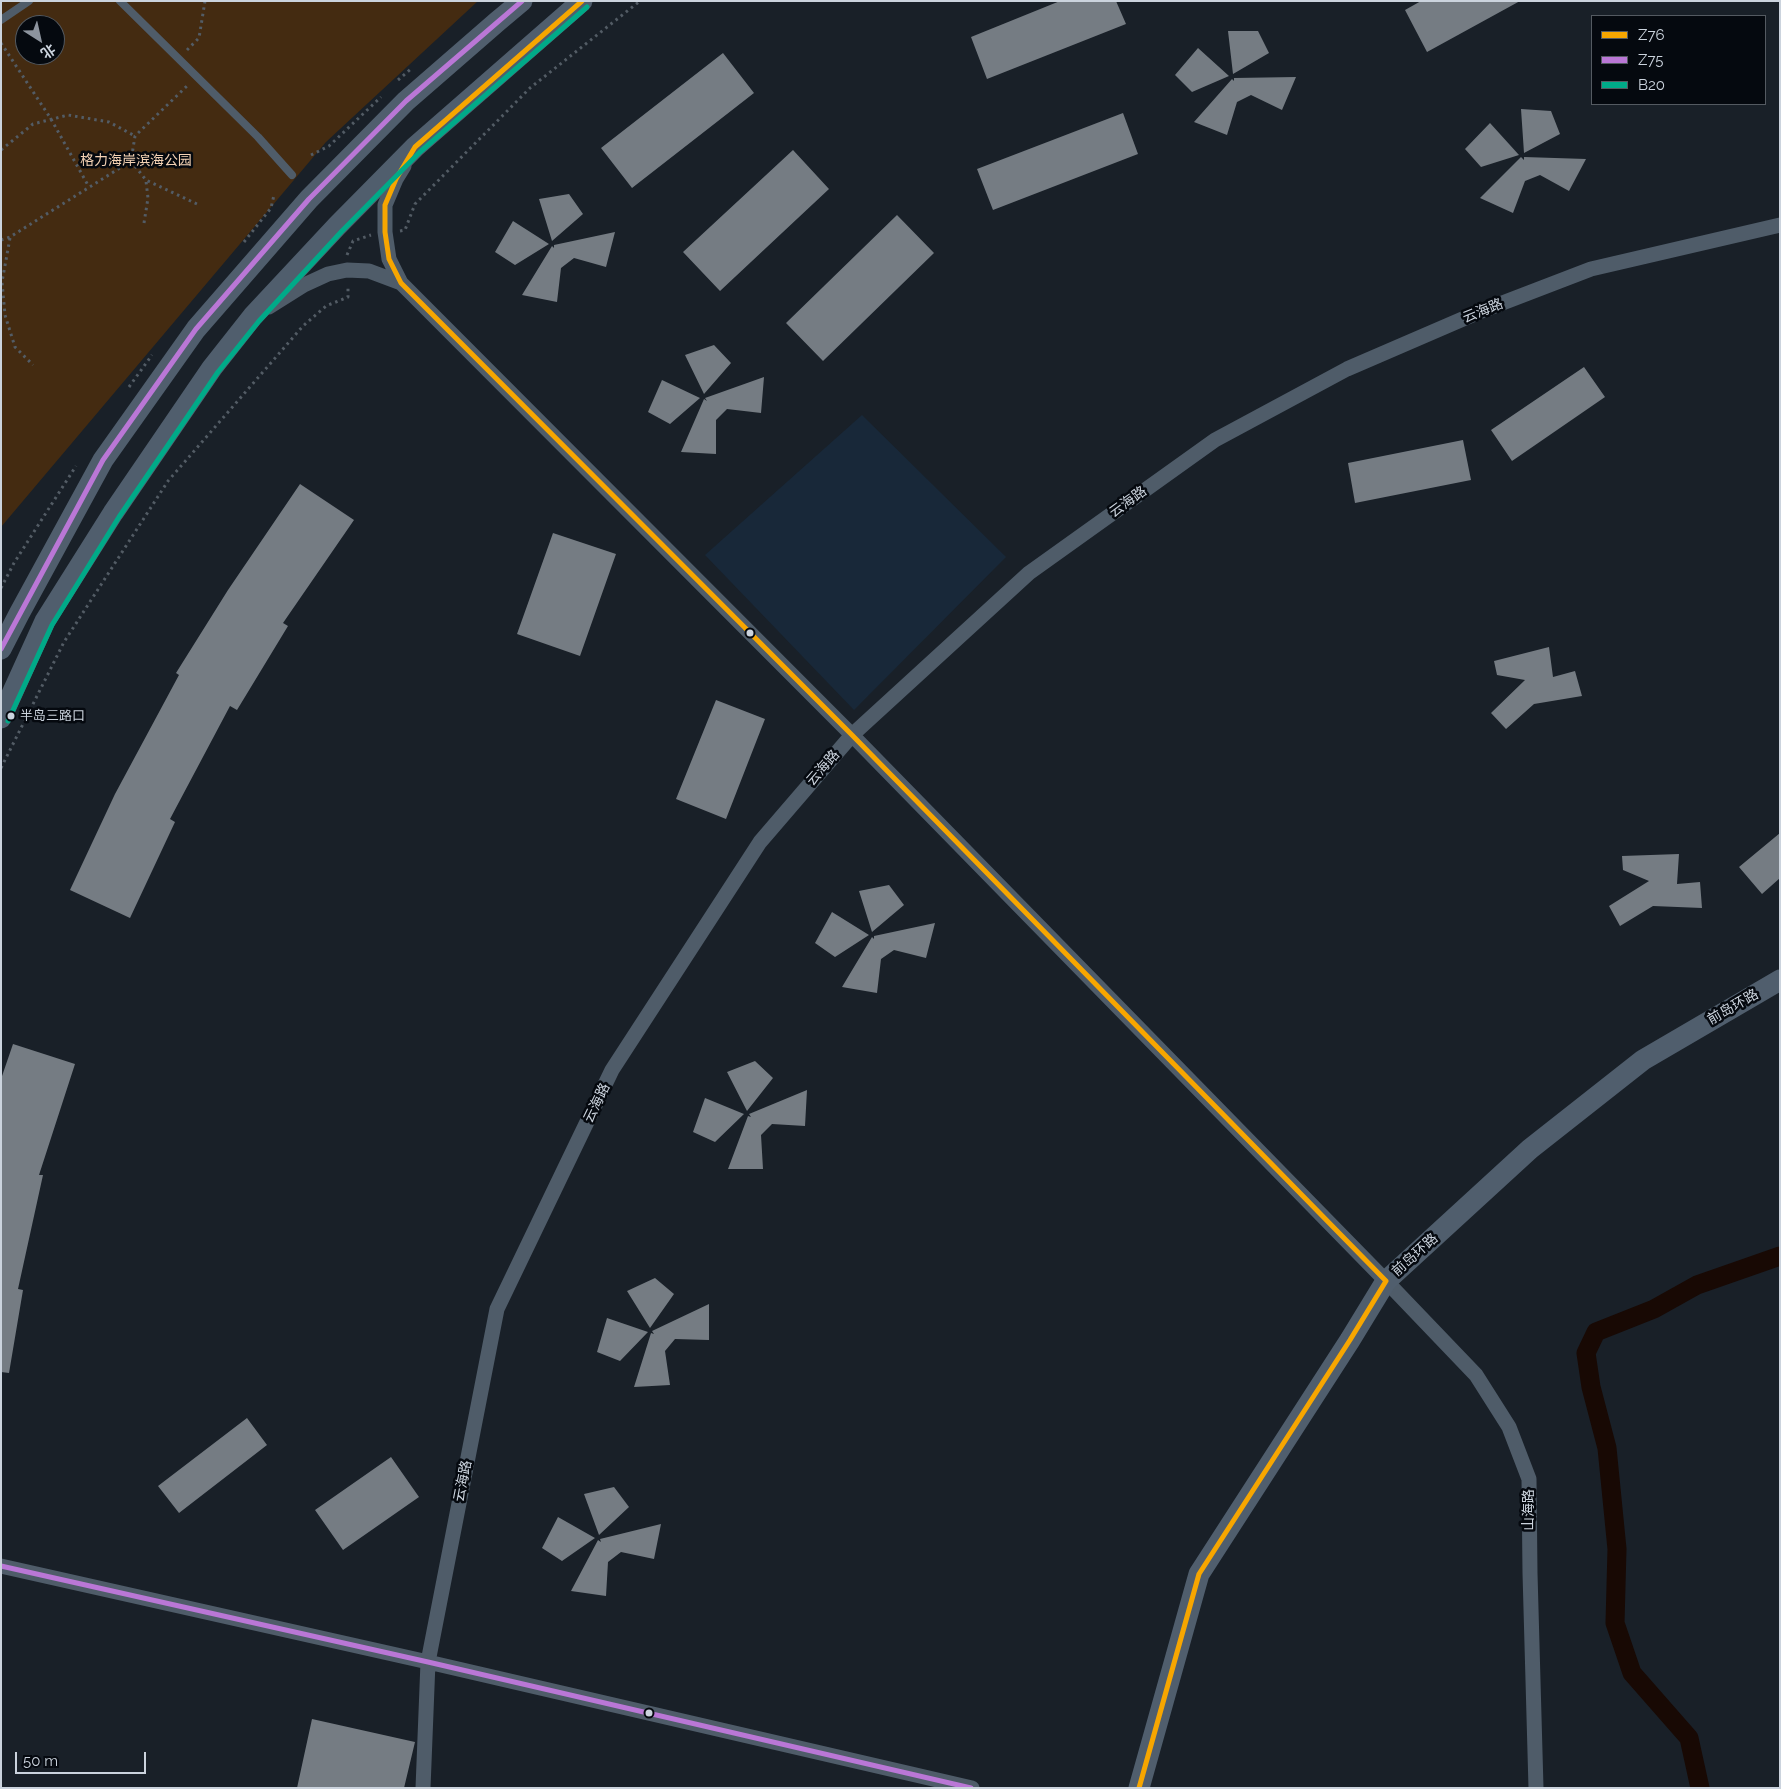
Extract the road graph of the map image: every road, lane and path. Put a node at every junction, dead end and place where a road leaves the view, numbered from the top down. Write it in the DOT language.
graph roads {
  1 [pos="29,1"];
  2 [pos="120,1"];
  3 [pos="205,1"];
  4 [pos="522,1"];
  5 [pos="582,1"];
  6 [pos="640,1"];
  7 [pos="1,20"];
  8 [pos="1,43"];
  9 [pos="179,59"];
  10 [pos="197,77"];
  11 [pos="52,119"];
  12 [pos="134,136"];
  13 [pos="415,147"];
  14 [pos="1,150"];
  15 [pos="131,161"];
  16 [pos="292,175"];
  17 [pos="146,180"];
  18 [pos="89,187"];
  19 [pos="199,205"];
  20 [pos="144,224"];
  21 [pos="1780,225"];
  22 [pos="385,232"];
  23 [pos="10,237"];
  24 [pos="1,240"];
  25 [pos="347,270"];
  26 [pos="401,284"];
  27 [pos="253,316"];
  28 [pos="33,365"];
  29 [pos="1,649"];
  30 [pos="1,718"];
  31 [pos="852,735"];
  32 [pos="1,768"];
  33 [pos="1780,980"];
  34 [pos="1386,1281"];
  35 [pos="1,1566"];
  36 [pos="428,1662"];
  37 [pos="423,1788"];
  38 [pos="972,1788"];
  39 [pos="1139,1788"];
  40 [pos="1536,1788"];
  1 -- 7 [label="lane"];
  2 -- 9 [label="lane"];
  3 -- 9 [label="path"];
  4 -- 29 [label="main road"];
  5 -- 13 [label="main road"];
  6 -- 22 [label="path"];
  8 -- 11 [label="path"];
  9 -- 10 [label="lane"];
  10 -- 12 [label="path"];
  10 -- 16 [label="lane"];
  11 -- 12 [label="path"];
  11 -- 14 [label="path"];
  11 -- 18 [label="path"];
  12 -- 15 [label="path"];
  13 -- 22 [label="street"];
  13 -- 27 [label="main road"];
  15 -- 17 [label="path"];
  15 -- 18 [label="path"];
  17 -- 19 [label="path"];
  17 -- 20 [label="path"];
  18 -- 23 [label="path"];
  21 -- 31 [label="street, 云海路"];
  22 -- 25 [label="path"];
  22 -- 26 [label="street"];
  23 -- 24 [label="path"];
  23 -- 28 [label="path"];
  25 -- 26 [label="street"];
  25 -- 27 [label="street"];
  25 -- 32 [label="path"];
  26 -- 31 [label="street, 山海路"];
  27 -- 30 [label="main road"];
  31 -- 34 [label="street, 山海路"];
  31 -- 36 [label="street, 云海路"];
  33 -- 34 [label="main road, 前岛环路"];
  34 -- 39 [label="main road, 前岛环路"];
  34 -- 40 [label="street, 山海路"];
  35 -- 36 [label="street"];
  36 -- 37 [label="street, 云海路"];
  36 -- 38 [label="street"];
}
